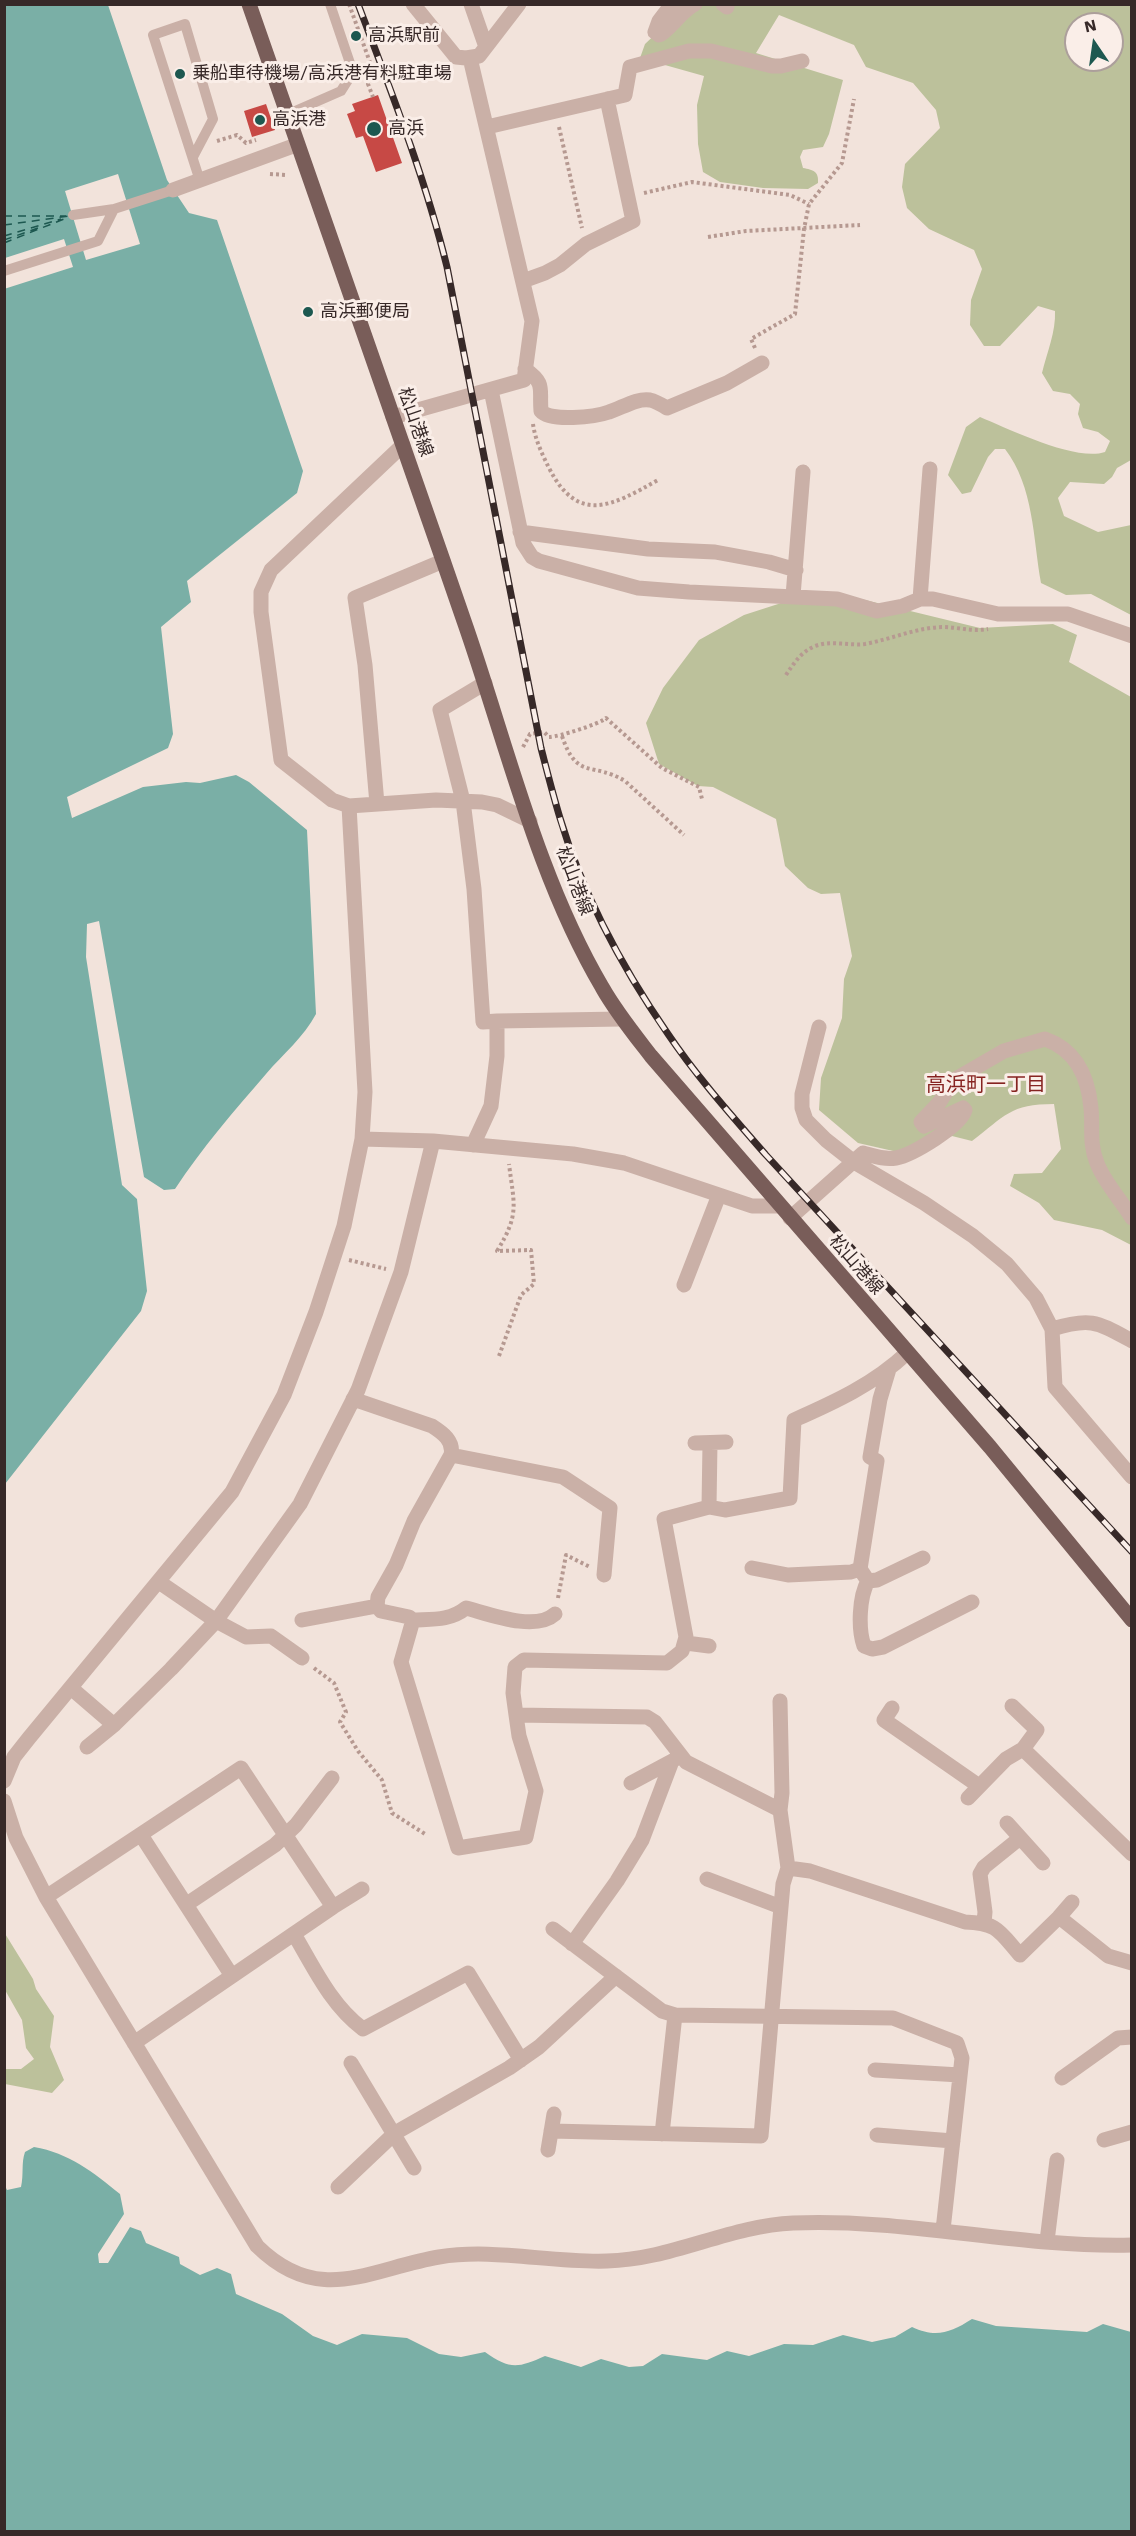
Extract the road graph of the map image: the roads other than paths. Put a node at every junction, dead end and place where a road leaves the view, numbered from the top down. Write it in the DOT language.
graph roads {
  1 [pos="249,4"];
  2 [pos="330,4"];
  3 [pos="413,4"];
  4 [pos="471,4"];
  5 [pos="519,4"];
  6 [pos="672,4"];
  7 [pos="694,4"];
  8 [pos="486,47"];
  9 [pos="470,58"];
  10 [pos="802,61"];
  11 [pos="607,99"];
  12 [pos="286,115"];
  13 [pos="487,127"];
  14 [pos="296,145"];
  15 [pos="193,157"];
  16 [pos="200,181"];
  17 [pos="173,190"];
  18 [pos="114,209"];
  19 [pos="73,216"];
  20 [pos="4,271"];
  21 [pos="523,281"];
  22 [pos="762,363"];
  23 [pos="525,369"];
  24 [pos="491,390"];
  25 [pos="393,417"];
  26 [pos="403,445"];
  27 [pos="930,469"];
  28 [pos="803,472"];
  29 [pos="520,532"];
  30 [pos="443,561"];
  31 [pos="796,570"];
  32 [pos="793,596"];
  33 [pos="920,599"];
  34 [pos="1131,636"];
  35 [pos="485,683"];
  36 [pos="463,801"];
  37 [pos="377,804"];
  38 [pos="349,806"];
  39 [pos="530,821"];
  40 [pos="622,1018"];
  41 [pos="497,1022"];
  42 [pos="819,1027"];
  43 [pos="362,1139"];
  44 [pos="433,1141"];
  45 [pos="473,1145"];
  46 [pos="854,1162"];
  47 [pos="718,1195"];
  48 [pos="785,1212"];
  49 [pos="1131,1218"];
  50 [pos="684,1285"];
  51 [pos="1052,1329"];
  52 [pos="1131,1341"];
  53 [pos="907,1353"];
  54 [pos="890,1369"];
  55 [pos="353,1399"];
  56 [pos="726,1442"];
  57 [pos="451,1455"];
  58 [pos="1131,1477"];
  59 [pos="710,1507"];
  60 [pos="923,1558"];
  61 [pos="752,1568"];
  62 [pos="604,1575"];
  63 [pos="864,1575"];
  64 [pos="159,1581"];
  65 [pos="972,1602"];
  66 [pos="377,1606"];
  67 [pos="555,1614"];
  68 [pos="302,1620"];
  69 [pos="412,1620"];
  70 [pos="1131,1620"];
  71 [pos="216,1621"];
  72 [pos="686,1643"];
  73 [pos="710,1646"];
  74 [pos="302,1658"];
  75 [pos="71,1688"];
  76 [pos="780,1701"];
  77 [pos="1012,1706"];
  78 [pos="892,1708"];
  79 [pos="516,1715"];
  80 [pos="114,1725"];
  81 [pos="87,1748"];
  82 [pos="1023,1749"];
  83 [pos="676,1759"];
  84 [pos="332,1778"];
  85 [pos="4,1781"];
  86 [pos="631,1783"];
  87 [pos="979,1786"];
  88 [pos="968,1798"];
  89 [pos="4,1801"];
  90 [pos="780,1810"];
  91 [pos="1007,1823"];
  92 [pos="141,1835"];
  93 [pos="286,1835"];
  94 [pos="1020,1838"];
  95 [pos="1131,1854"];
  96 [pos="1043,1863"];
  97 [pos="788,1868"];
  98 [pos="707,1879"];
  99 [pos="362,1888"];
  100 [pos="46,1897"];
  101 [pos="1072,1902"];
  102 [pos="187,1904"];
  103 [pos="333,1907"];
  104 [pos="781,1907"];
  105 [pos="1059,1917"];
  106 [pos="984,1923"];
  107 [pos="553,1929"];
  108 [pos="294,1934"];
  109 [pos="572,1944"];
  110 [pos="1131,1963"];
  111 [pos="232,1976"];
  112 [pos="616,1976"];
  113 [pos="675,2015"];
  114 [pos="773,2016"];
  115 [pos="1131,2037"];
  116 [pos="134,2043"];
  117 [pos="521,2060"];
  118 [pos="351,2063"];
  119 [pos="875,2070"];
  120 [pos="960,2075"];
  121 [pos="1062,2078"];
  122 [pos="554,2114"];
  123 [pos="551,2131"];
  124 [pos="1131,2132"];
  125 [pos="395,2133"];
  126 [pos="662,2134"];
  127 [pos="877,2135"];
  128 [pos="1104,2140"];
  129 [pos="953,2141"];
  130 [pos="548,2150"];
  131 [pos="1057,2160"];
  132 [pos="414,2168"];
  133 [pos="338,2187"];
  134 [pos="943,2230"];
  135 [pos="1047,2241"];
  136 [pos="1131,2245"];
  1 -- 12 [label="main road, 松山港線"];
  2 -- 12 [label="lane"];
  3 -- 9 [label="street"];
  4 -- 8 [label="street"];
  5 -- 8 [label="street"];
  6 -- 7 [label="street"];
  8 -- 9 [label="street"];
  9 -- 13 [label="street"];
  10 -- 11 [label="street"];
  11 -- 13 [label="street"];
  11 -- 21 [label="street"];
  12 -- 14 [label="main road, 松山港線"];
  13 -- 21 [label="street"];
  14 -- 16 [label="street"];
  14 -- 25 [label="main road, 松山港線"];
  15 -- 15 [label="lane"];
  15 -- 16 [label="lane"];
  16 -- 17 [label="street"];
  17 -- 18 [label="lane"];
  18 -- 19 [label="lane"];
  18 -- 20 [label="lane"];
  21 -- 23 [label="street"];
  22 -- 23 [label="street"];
  23 -- 24 [label="street"];
  24 -- 25 [label="street"];
  24 -- 29 [label="street"];
  25 -- 26 [label="main road, 松山港線"];
  26 -- 30 [label="main road, 松山港線"];
  26 -- 38 [label="street"];
  27 -- 33 [label="street"];
  28 -- 31 [label="street"];
  29 -- 31 [label="street"];
  29 -- 32 [label="street"];
  30 -- 35 [label="main road, 松山港線"];
  30 -- 37 [label="street"];
  31 -- 32 [label="street"];
  32 -- 33 [label="street"];
  33 -- 34 [label="street"];
  35 -- 36 [label="street"];
  35 -- 39 [label="main road, 松山港線"];
  36 -- 37 [label="street"];
  36 -- 39 [label="street"];
  36 -- 41 [label="street"];
  37 -- 38 [label="street"];
  38 -- 43 [label="street"];
  39 -- 40 [label="main road, 松山港線"];
  40 -- 41 [label="street"];
  40 -- 48 [label="main road, 松山港線"];
  41 -- 45 [label="street"];
  42 -- 46 [label="street"];
  43 -- 44 [label="street"];
  43 -- 64 [label="street"];
  44 -- 45 [label="street"];
  44 -- 55 [label="street"];
  45 -- 47 [label="street"];
  46 -- 48 [label="street"];
  46 -- 49 [label="street"];
  46 -- 51 [label="street"];
  47 -- 48 [label="street"];
  47 -- 50 [label="street"];
  48 -- 53 [label="main road, 松山港線"];
  51 -- 52 [label="street"];
  51 -- 58 [label="street"];
  53 -- 54 [label="street"];
  53 -- 70 [label="main road, 松山港線"];
  54 -- 59 [label="street"];
  54 -- 63 [label="street"];
  55 -- 57 [label="street"];
  55 -- 71 [label="street"];
  56 -- 59 [label="street"];
  57 -- 62 [label="street"];
  57 -- 66 [label="street"];
  59 -- 72 [label="street"];
  60 -- 63 [label="street"];
  61 -- 63 [label="street"];
  63 -- 65 [label="street"];
  64 -- 71 [label="street"];
  64 -- 75 [label="street"];
  66 -- 68 [label="street"];
  66 -- 69 [label="street"];
  67 -- 69 [label="street"];
  69 -- 79 [label="street"];
  71 -- 74 [label="street"];
  71 -- 80 [label="street"];
  72 -- 73 [label="street"];
  72 -- 79 [label="street"];
  75 -- 80 [label="street"];
  75 -- 85 [label="street"];
  76 -- 90 [label="street"];
  77 -- 82 [label="street"];
  78 -- 87 [label="street"];
  79 -- 83 [label="street"];
  80 -- 81 [label="street"];
  82 -- 87 [label="street"];
  82 -- 95 [label="street"];
  83 -- 86 [label="street"];
  83 -- 90 [label="street"];
  83 -- 109 [label="street"];
  84 -- 93 [label="street"];
  87 -- 88 [label="street"];
  89 -- 100 [label="street"];
  90 -- 97 [label="street"];
  91 -- 94 [label="street"];
  92 -- 93 [label="street"];
  92 -- 100 [label="street"];
  92 -- 102 [label="street"];
  93 -- 102 [label="street"];
  93 -- 103 [label="street"];
  94 -- 96 [label="street"];
  94 -- 106 [label="street"];
  97 -- 104 [label="street"];
  97 -- 106 [label="street"];
  98 -- 104 [label="street"];
  99 -- 103 [label="street"];
  100 -- 116 [label="street"];
  101 -- 105 [label="street"];
  102 -- 111 [label="street"];
  103 -- 108 [label="street"];
  104 -- 114 [label="street"];
  105 -- 106 [label="street"];
  105 -- 110 [label="street"];
  107 -- 109 [label="street"];
  108 -- 111 [label="street"];
  108 -- 117 [label="street"];
  109 -- 112 [label="street"];
  111 -- 116 [label="street"];
  112 -- 113 [label="street"];
  112 -- 117 [label="street"];
  113 -- 114 [label="street"];
  113 -- 126 [label="street"];
  114 -- 120 [label="street"];
  114 -- 126 [label="street"];
  115 -- 121 [label="street"];
  116 -- 134 [label="street"];
  117 -- 125 [label="street"];
  118 -- 125 [label="street"];
  119 -- 120 [label="street"];
  120 -- 129 [label="street"];
  122 -- 123 [label="street"];
  123 -- 126 [label="street"];
  123 -- 130 [label="street"];
  124 -- 128 [label="street"];
  125 -- 132 [label="street"];
  125 -- 133 [label="street"];
  127 -- 129 [label="street"];
  129 -- 134 [label="street"];
  131 -- 135 [label="street"];
  134 -- 135 [label="street"];
  135 -- 136 [label="street"];
}
